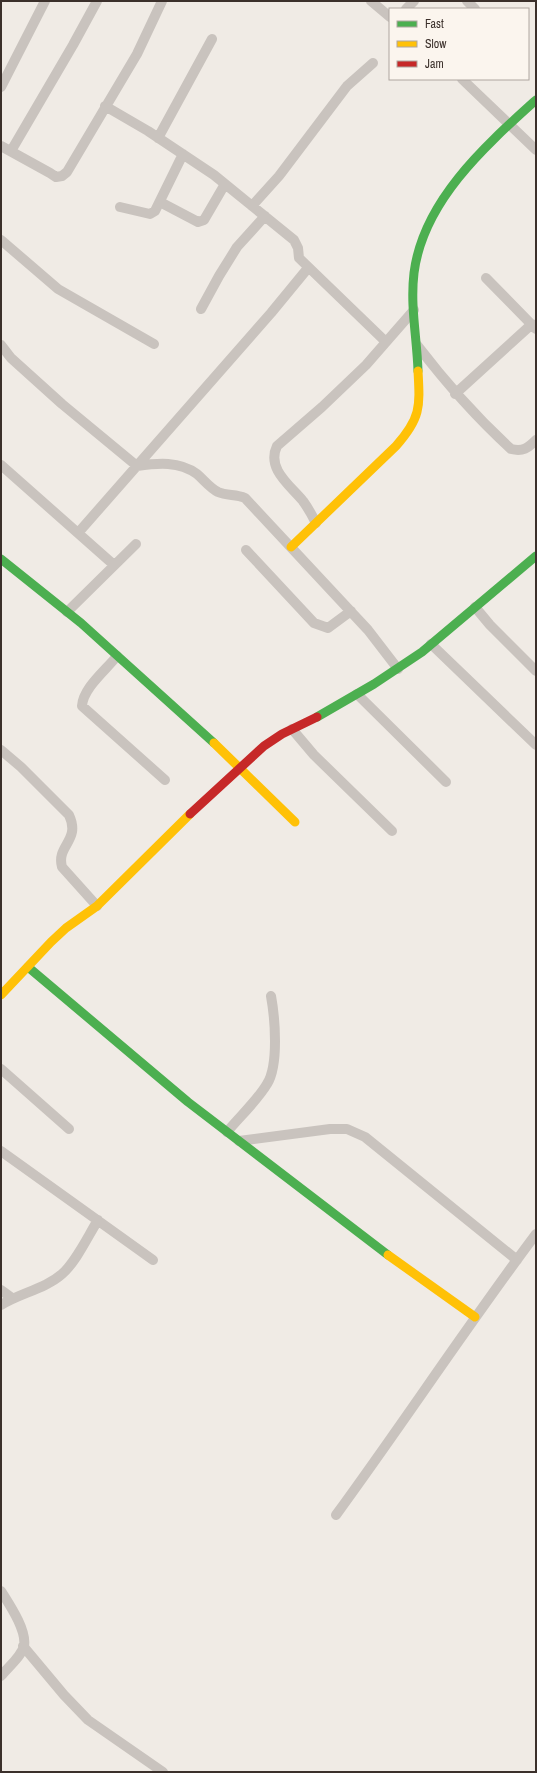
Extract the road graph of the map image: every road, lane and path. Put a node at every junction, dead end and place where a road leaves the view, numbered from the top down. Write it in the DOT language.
graph roads {
  1 [pos="45,1"];
  2 [pos="97,1"];
  3 [pos="162,1"];
  4 [pos="370,1"];
  5 [pos="389,16"];
  6 [pos="212,39"];
  7 [pos="373,64"];
  8 [pos="463,80"];
  9 [pos="1,87"];
  10 [pos="536,100"];
  11 [pos="105,106"];
  12 [pos="509,124"];
  13 [pos="158,138"];
  14 [pos="1,146"];
  15 [pos="536,150"];
  16 [pos="11,151"];
  17 [pos="183,154"];
  18 [pos="225,184"];
  19 [pos="160,202"];
  20 [pos="252,206"];
  21 [pos="120,207"];
  22 [pos="265,216"];
  23 [pos="1,240"];
  24 [pos="308,268"];
  25 [pos="486,278"];
  26 [pos="201,309"];
  27 [pos="414,310"];
  28 [pos="534,326"];
  29 [pos="386,342"];
  30 [pos="154,344"];
  31 [pos="417,345"];
  32 [pos="2,350"];
  33 [pos="455,394"];
  34 [pos="536,440"];
  35 [pos="1,465"];
  36 [pos="137,466"];
  37 [pos="316,523"];
  38 [pos="78,533"];
  39 [pos="136,544"];
  40 [pos="291,547"];
  41 [pos="246,550"];
  42 [pos="536,556"];
  43 [pos="1,558"];
  44 [pos="114,565"];
  45 [pos="475,607"];
  46 [pos="351,611"];
  47 [pos="67,612"];
  48 [pos="431,644"];
  49 [pos="117,656"];
  50 [pos="398,669"];
  51 [pos="536,671"];
  52 [pos="357,694"];
  53 [pos="292,729"];
  54 [pos="536,745"];
  55 [pos="1,750"];
  56 [pos="241,766"];
  57 [pos="165,780"];
  58 [pos="446,782"];
  59 [pos="295,822"];
  60 [pos="392,831"];
  61 [pos="97,906"];
  62 [pos="28,968"];
  63 [pos="1,995"];
  64 [pos="272,996"];
  65 [pos="1,1068"];
  66 [pos="69,1129"];
  67 [pos="227,1132"];
  68 [pos="239,1141"];
  69 [pos="1,1151"];
  70 [pos="98,1220"];
  71 [pos="536,1234"];
  72 [pos="153,1260"];
  73 [pos="517,1260"];
  74 [pos="1,1290"];
  75 [pos="12,1298"];
  76 [pos="1,1305"];
  77 [pos="475,1317"];
  78 [pos="336,1515"];
  79 [pos="1,1591"];
  80 [pos="24,1646"];
  81 [pos="1,1676"];
  82 [pos="163,1772"];
  1 -- 9 [label="street"];
  2 -- 16 [label="street"];
  3 -- 11 [label="street"];
  4 -- 5 [label="street"];
  6 -- 13 [label="street"];
  7 -- 20 [label="street"];
  8 -- 12 [label="street"];
  10 -- 12 [label="street"];
  11 -- 13 [label="street"];
  11 -- 16 [label="street"];
  12 -- 15 [label="street"];
  12 -- 27 [label="street"];
  13 -- 17 [label="street"];
  14 -- 16 [label="street"];
  17 -- 18 [label="street"];
  17 -- 19 [label="street"];
  18 -- 19 [label="street"];
  18 -- 20 [label="street"];
  19 -- 21 [label="street"];
  20 -- 22 [label="street"];
  22 -- 24 [label="street"];
  22 -- 26 [label="street"];
  23 -- 30 [label="street"];
  24 -- 29 [label="street"];
  24 -- 36 [label="street"];
  25 -- 28 [label="street"];
  27 -- 29 [label="street"];
  27 -- 31 [label="street"];
  28 -- 33 [label="street"];
  29 -- 37 [label="street"];
  31 -- 33 [label="street"];
  31 -- 37 [label="street"];
  32 -- 36 [label="street"];
  33 -- 34 [label="street"];
  35 -- 38 [label="street"];
  36 -- 38 [label="street"];
  36 -- 40 [label="street"];
  37 -- 40 [label="street"];
  38 -- 44 [label="street"];
  39 -- 44 [label="street"];
  40 -- 46 [label="street"];
  41 -- 46 [label="street"];
  42 -- 45 [label="street"];
  43 -- 47 [label="street"];
  44 -- 47 [label="street"];
  45 -- 48 [label="street"];
  45 -- 51 [label="street"];
  46 -- 50 [label="street"];
  47 -- 49 [label="street"];
  48 -- 50 [label="street"];
  48 -- 54 [label="street"];
  49 -- 56 [label="street"];
  49 -- 57 [label="street"];
  50 -- 52 [label="street"];
  52 -- 53 [label="street"];
  52 -- 58 [label="street"];
  53 -- 56 [label="street"];
  53 -- 60 [label="street"];
  55 -- 61 [label="street"];
  56 -- 59 [label="street"];
  56 -- 61 [label="street"];
  61 -- 62 [label="street"];
  62 -- 63 [label="street"];
  62 -- 67 [label="street"];
  64 -- 67 [label="street"];
  65 -- 66 [label="street"];
  67 -- 68 [label="street"];
  68 -- 73 [label="street"];
  68 -- 77 [label="street"];
  69 -- 70 [label="street"];
  70 -- 72 [label="street"];
  70 -- 75 [label="street"];
  71 -- 73 [label="street"];
  73 -- 77 [label="street"];
  74 -- 75 [label="street"];
  75 -- 76 [label="street"];
  77 -- 78 [label="street"];
  79 -- 80 [label="street"];
  80 -- 81 [label="street"];
  80 -- 82 [label="street"];
}
